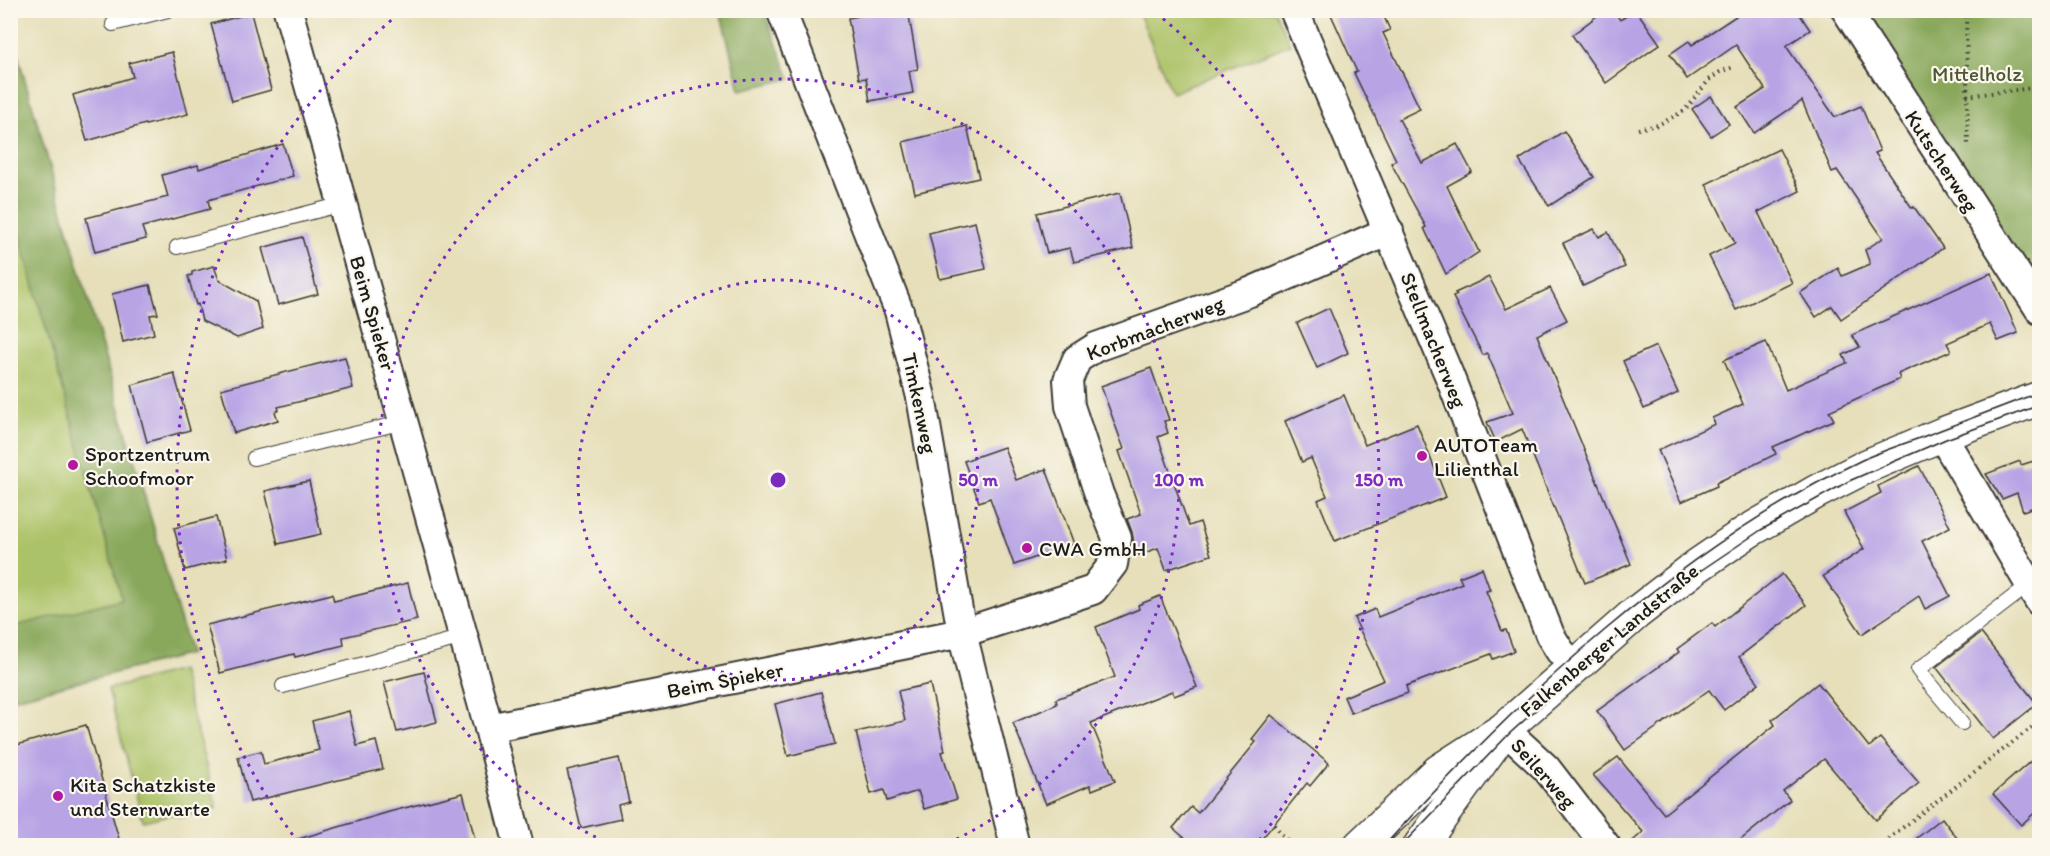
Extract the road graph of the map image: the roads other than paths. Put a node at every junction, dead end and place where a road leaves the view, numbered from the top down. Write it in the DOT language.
graph roads {
  1 [pos="168,10"];
  2 [pos="288,10"];
  3 [pos="781,10"];
  4 [pos="1294,10"];
  5 [pos="1846,10"];
  6 [pos="113,24"];
  7 [pos="343,204"];
  8 [pos="1389,231"];
  9 [pos="177,247"];
  10 [pos="2040,310"];
  11 [pos="2040,398"];
  12 [pos="404,422"];
  13 [pos="1943,434"];
  14 [pos="254,458"];
  15 [pos="2035,593"];
  16 [pos="962,633"];
  17 [pos="464,637"];
  18 [pos="1574,667"];
  19 [pos="283,686"];
  20 [pos="1962,723"];
  21 [pos="489,728"];
  22 [pos="1504,729"];
  23 [pos="519,846"];
  24 [pos="1015,846"];
  25 [pos="1360,846"];
  26 [pos="1420,846"];
  27 [pos="1606,846"];
  1 -- 6 [label="lane"];
  2 -- 7 [label="street, Beim Spieker"];
  3 -- 16 [label="street, Timkenweg"];
  4 -- 8 [label="street, Stellmacherweg"];
  5 -- 10 [label="street, Kutscherweg"];
  7 -- 9 [label="lane"];
  7 -- 12 [label="street, Beim Spieker"];
  8 -- 16 [label="street, Korbmacherweg"];
  8 -- 18 [label="street, Stellmacherweg"];
  11 -- 13 [label="street, Falkenberger Landstraße"];
  12 -- 14 [label="lane"];
  12 -- 17 [label="street, Beim Spieker"];
  13 -- 15 [label="street"];
  13 -- 18 [label="street, Falkenberger Landstraße"];
  15 -- 20 [label="lane"];
  16 -- 21 [label="street, Beim Spieker"];
  16 -- 24 [label="street, Timkenweg"];
  17 -- 19 [label="lane"];
  17 -- 21 [label="street, Beim Spieker"];
  18 -- 22 [label="street, Falkenberger Landstraße"];
  21 -- 23 [label="street, Beim Spieker"];
  22 -- 25 [label="street, Falkenberger Landstraße"];
  22 -- 26 [label="street, Falkenberger Landstraße"];
  22 -- 27 [label="street, Seilerweg"];
}
